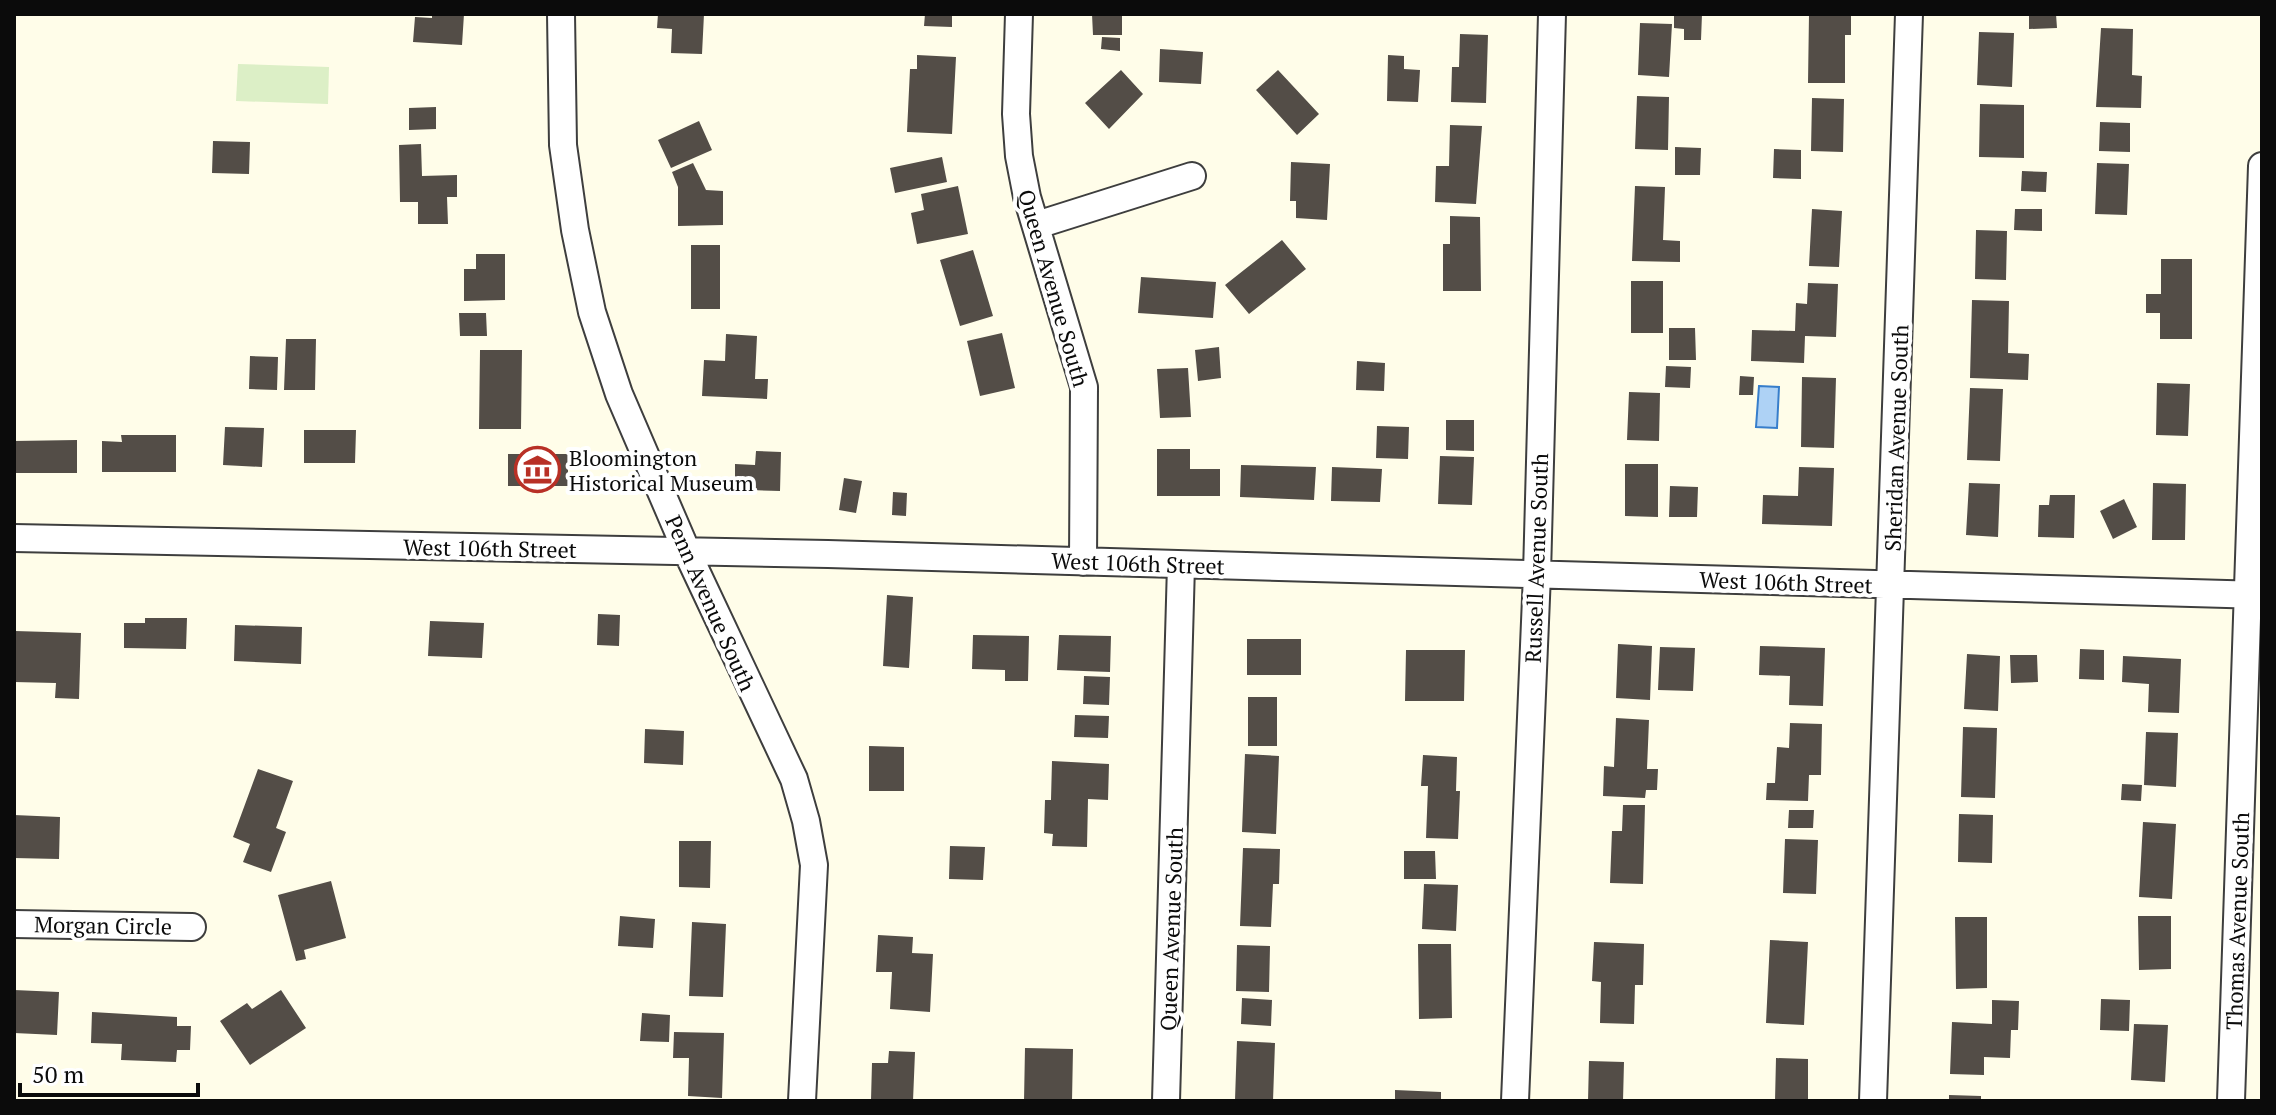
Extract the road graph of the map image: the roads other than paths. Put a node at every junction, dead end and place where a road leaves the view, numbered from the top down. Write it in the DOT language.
graph roads {
  1 [pos="561,14"];
  2 [pos="1019,14"];
  3 [pos="1552,14"];
  4 [pos="1909,14"];
  5 [pos="2262,166"];
  6 [pos="1192,176"];
  7 [pos="1037,225"];
  8 [pos="14,538"];
  9 [pos="687,552"];
  10 [pos="1083,562"];
  11 [pos="1181,565"];
  12 [pos="1537,574"];
  13 [pos="1892,585"];
  14 [pos="2256,595"];
  15 [pos="14,924"];
  16 [pos="192,927"];
  17 [pos="802,1101"];
  18 [pos="1166,1101"];
  19 [pos="1515,1101"];
  20 [pos="1873,1101"];
  21 [pos="2231,1101"];
  1 -- 9 [label="street, Penn Avenue South"];
  2 -- 7 [label="street, Queen Avenue South"];
  3 -- 12 [label="street, Russell Avenue South"];
  4 -- 13 [label="street, Sheridan Avenue South"];
  5 -- 14 [label="street, Thomas Avenue South"];
  6 -- 7 [label="street"];
  7 -- 10 [label="street, Queen Avenue South"];
  8 -- 9 [label="street, West 106th Street"];
  9 -- 10 [label="street, West 106th Street"];
  9 -- 17 [label="street, Penn Avenue South"];
  10 -- 11 [label="street, West 106th Street"];
  11 -- 12 [label="street, West 106th Street"];
  11 -- 18 [label="street, Queen Avenue South"];
  12 -- 13 [label="street, West 106th Street"];
  12 -- 19 [label="street, Russell Avenue South"];
  13 -- 14 [label="street, West 106th Street"];
  13 -- 20 [label="street, Sheridan Avenue South"];
  14 -- 21 [label="street, Thomas Avenue South"];
  15 -- 16 [label="street, Morgan Circle"];
}
